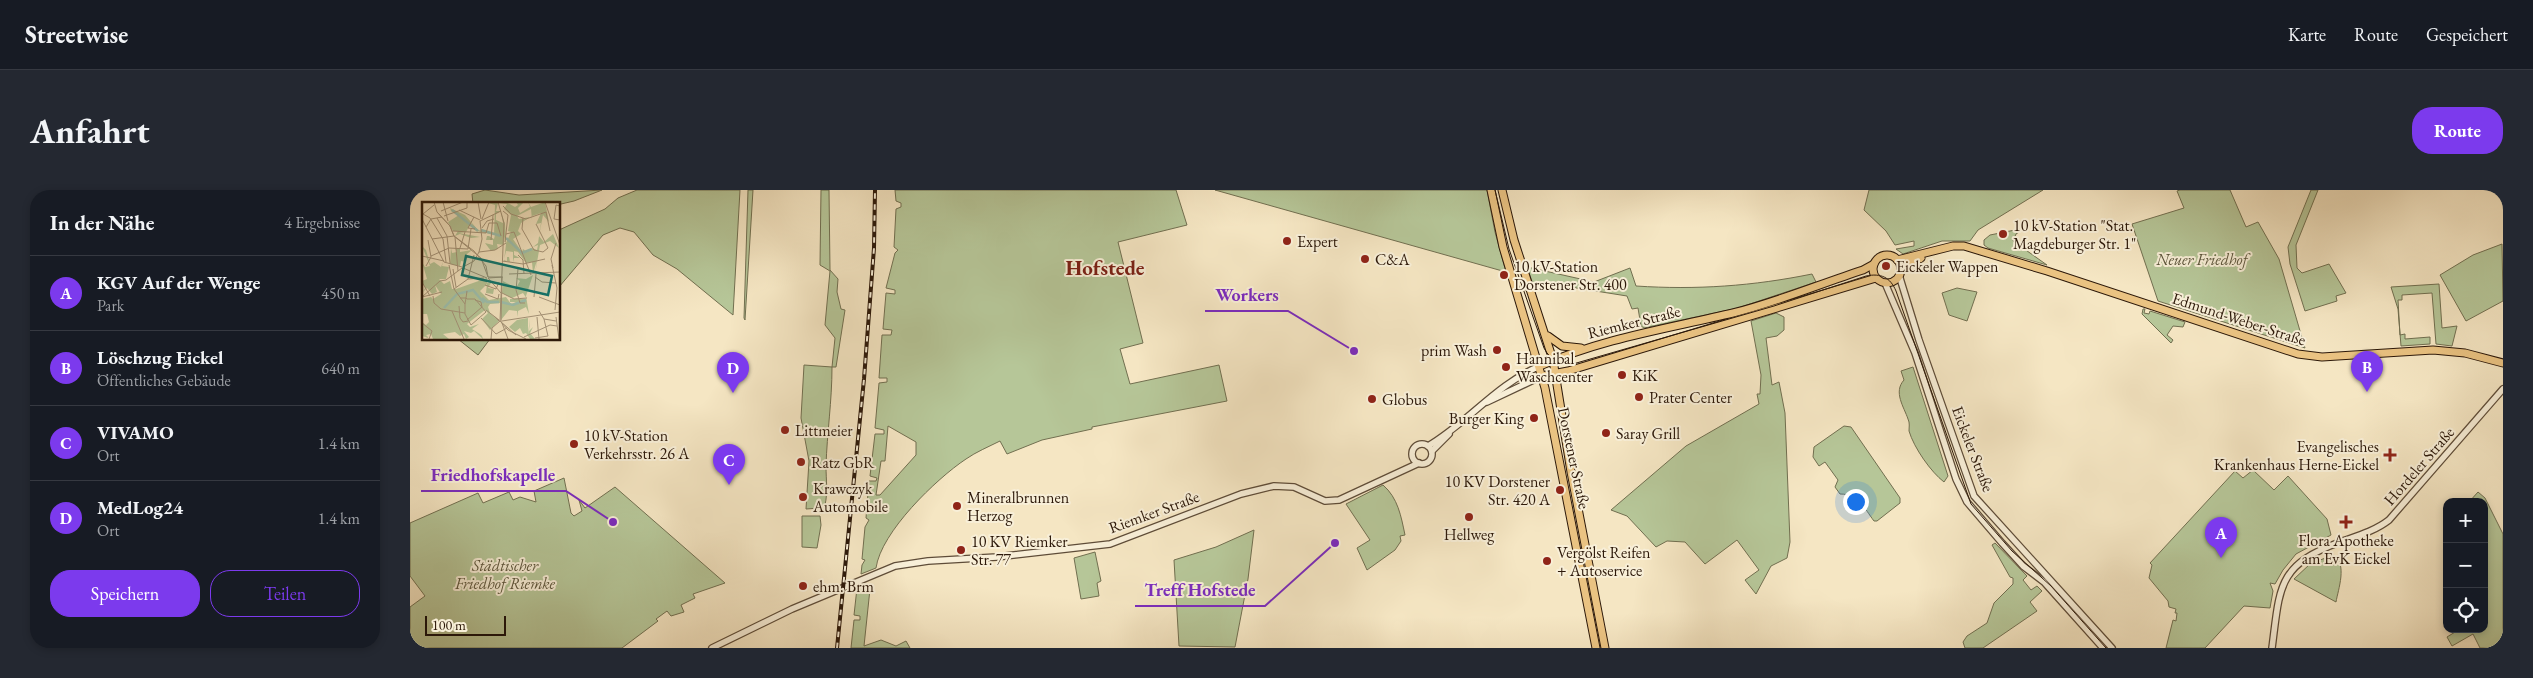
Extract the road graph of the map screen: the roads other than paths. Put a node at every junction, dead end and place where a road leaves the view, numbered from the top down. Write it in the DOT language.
graph roads {
  1 [pos="1491,190"];
  2 [pos="1502,190"];
  3 [pos="1927,254"];
  4 [pos="1897,260"];
  5 [pos="1874,264"];
  6 [pos="1900,272"];
  7 [pos="1876,278"];
  8 [pos="1885,283"];
  9 [pos="1546,334"];
  10 [pos="1586,348"];
  11 [pos="1553,360"];
  12 [pos="2503,363"];
  13 [pos="1540,366"];
  14 [pos="1556,374"];
  15 [pos="1542,376"];
  16 [pos="2503,389"];
  17 [pos="1485,403"];
  18 [pos="1430,448"];
  19 [pos="1413,457"];
  20 [pos="1419,463"];
  21 [pos="1402,470"];
  22 [pos="712,648"];
  23 [pos="1596,648"];
  24 [pos="1605,648"];
  25 [pos="2103,648"];
  26 [pos="2112,648"];
  27 [pos="2272,648"];
  1 -- 13 [label="main road, Dorstener Straße"];
  2 -- 9 [label="main road, Dorstener Straße"];
  3 -- 4 [label="main road"];
  3 -- 6 [label="main road"];
  3 -- 12 [label="main road, Edmund-Weber-Straße"];
  4 -- 5 [label="main road"];
  4 -- 6 [label="main road"];
  5 -- 7 [label="main road"];
  5 -- 10 [label="main road, Riemker Straße"];
  6 -- 8 [label="main road"];
  6 -- 26 [label="street, Eickeler Straße"];
  7 -- 8 [label="main road"];
  7 -- 14 [label="main road, Riemker Straße"];
  8 -- 25 [label="street, Eickeler Straße"];
  9 -- 10 [label="main road"];
  9 -- 11 [label="main road, Dorstener Straße"];
  10 -- 11 [label="main road, Riemker Straße"];
  11 -- 13 [label="main road, Riemker Straße"];
  11 -- 14 [label="main road, Dorstener Straße"];
  13 -- 15 [label="main road, Dorstener Straße"];
  13 -- 17 [label="street, Riemker Straße"];
  14 -- 15 [label="main road, Riemker Straße"];
  14 -- 24 [label="main road, Dorstener Straße"];
  15 -- 17 [label="street, Riemker Straße"];
  15 -- 23 [label="main road, Dorstener Straße"];
  16 -- 27 [label="street, Hordeler Straße"];
  17 -- 18 [label="street, Riemker Straße"];
  18 -- 19 [label="street"];
  18 -- 20 [label="street"];
  19 -- 20 [label="street"];
  19 -- 21 [label="street, Riemker Straße"];
  20 -- 21 [label="street, Riemker Straße"];
  21 -- 22 [label="street, Riemker Straße"];
}
